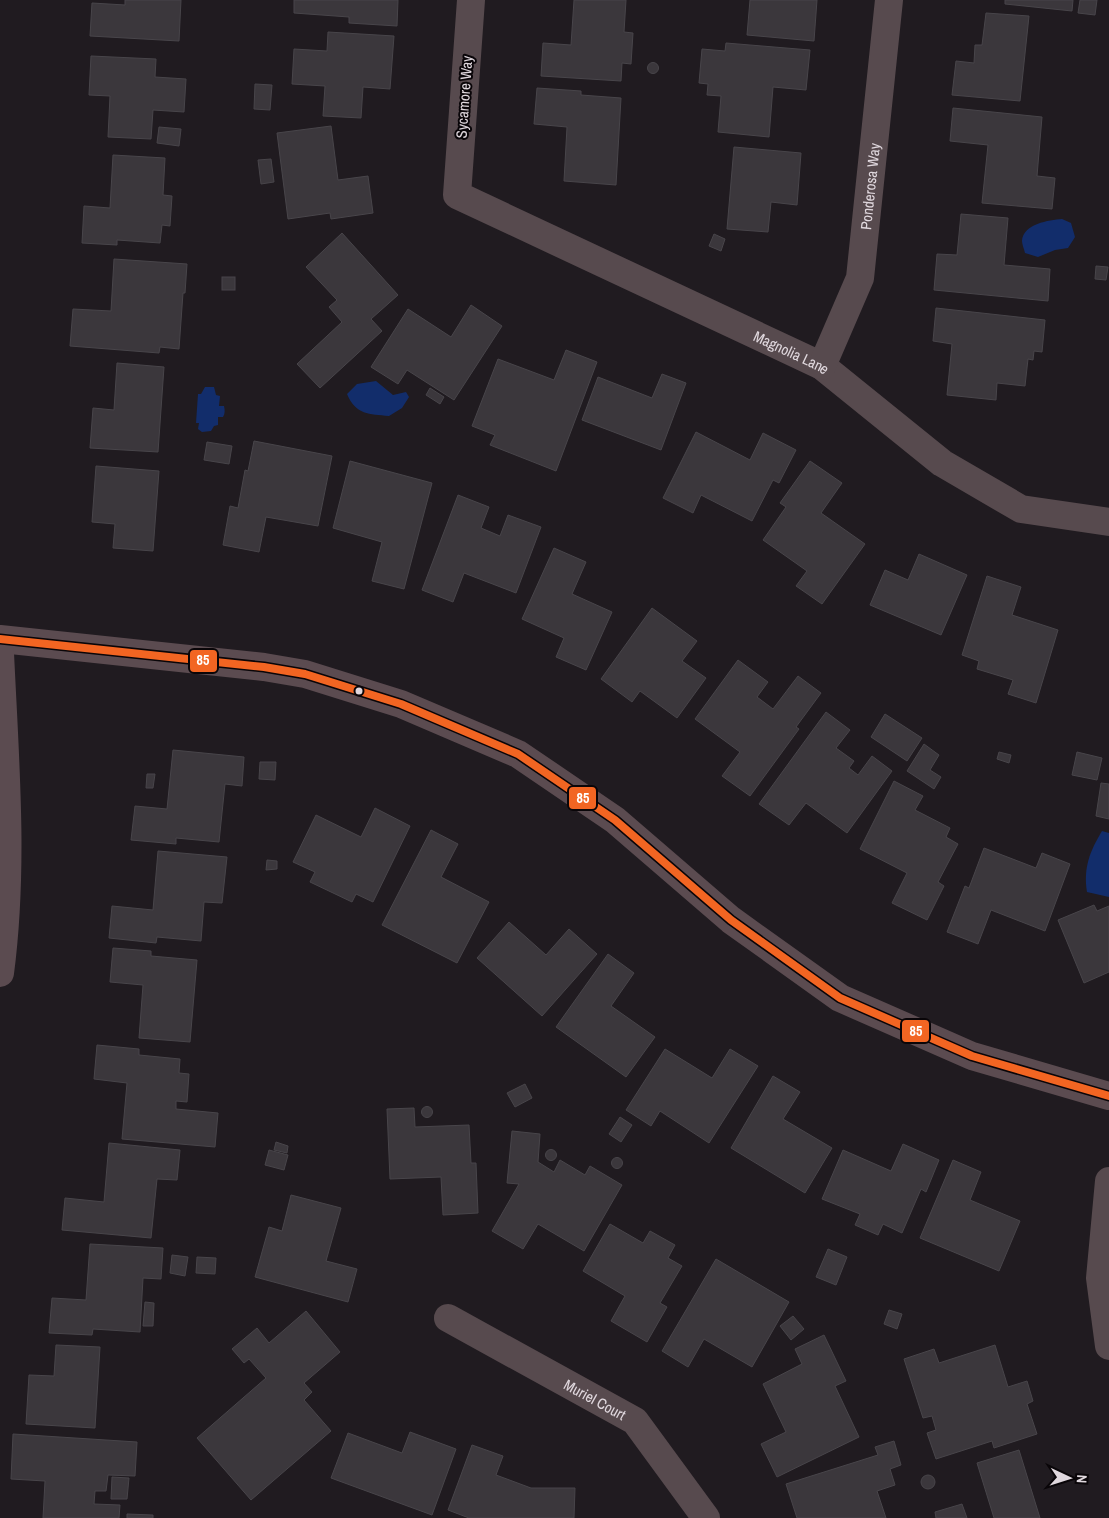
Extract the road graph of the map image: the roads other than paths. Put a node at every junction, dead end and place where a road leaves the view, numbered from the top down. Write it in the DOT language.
graph roads {
  1 [pos="471,0"];
  2 [pos="889,0"];
  3 [pos="458,195"];
  4 [pos="822,366"];
  5 [pos="1109,522"];
  6 [pos="0,640"];
  7 [pos="0,653"];
  8 [pos="0,973"];
  9 [pos="1109,1096"];
  10 [pos="1109,1181"];
  11 [pos="448,1318"];
  12 [pos="1109,1346"];
  13 [pos="706,1518"];
  1 -- 3 [label="street, Sycamore Way"];
  2 -- 4 [label="street, Ponderosa Way"];
  3 -- 4 [label="street, Magnolia Lane"];
  4 -- 5 [label="street, Magnolia Lane"];
  6 -- 9 [label="main road"];
  7 -- 8 [label="main road"];
  10 -- 12 [label="street"];
  11 -- 13 [label="street, Muriel Court"];
}
